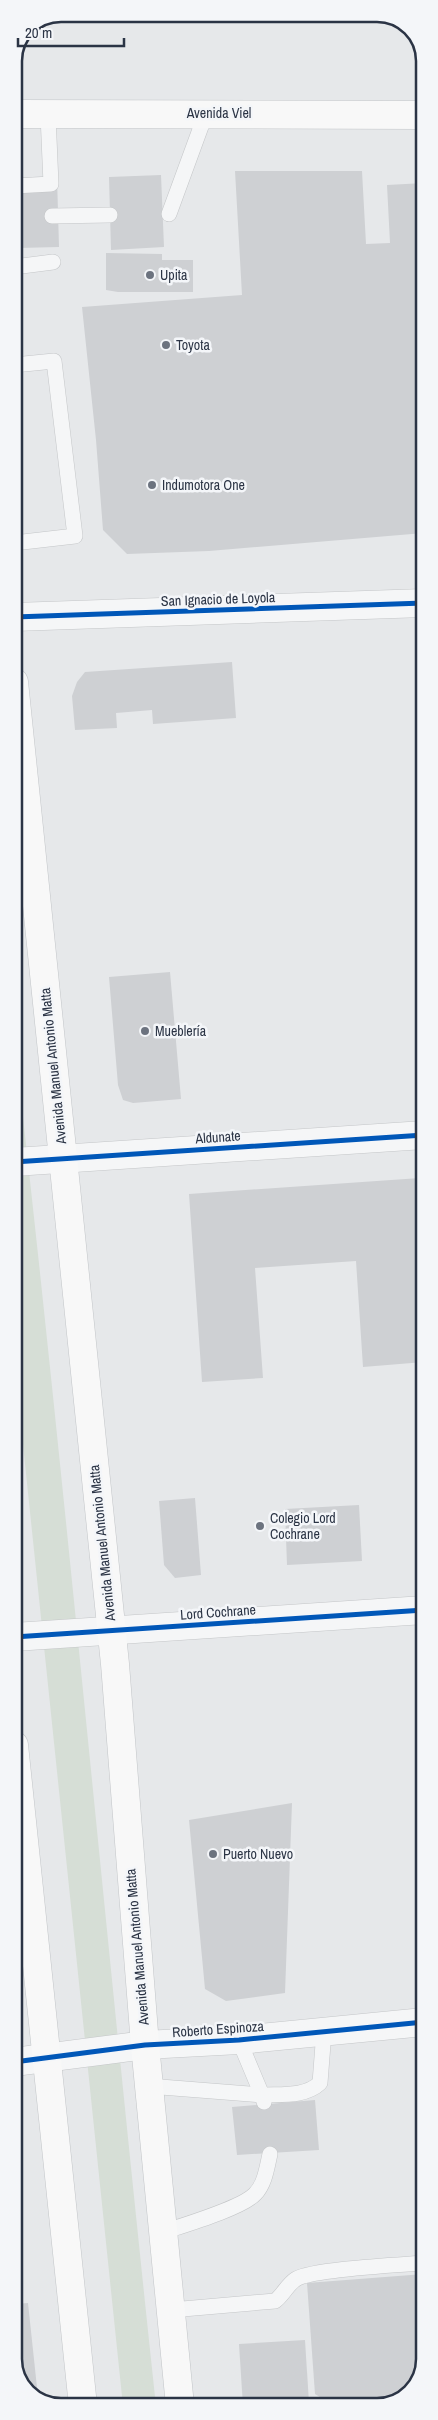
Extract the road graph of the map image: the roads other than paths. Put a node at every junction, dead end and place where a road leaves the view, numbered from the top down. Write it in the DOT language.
graph roads {
  1 [pos="206,113"];
  2 [pos="22,114"];
  3 [pos="48,115"];
  4 [pos="415,115"];
  5 [pos="22,186"];
  6 [pos="169,214"];
  7 [pos="52,216"];
  8 [pos="110,216"];
  9 [pos="53,262"];
  10 [pos="22,266"];
  11 [pos="22,363"];
  12 [pos="22,542"];
  13 [pos="415,602"];
  14 [pos="22,617"];
  15 [pos="22,763"];
  16 [pos="415,1136"];
  17 [pos="63,1159"];
  18 [pos="22,1161"];
  19 [pos="416,1611"];
  20 [pos="111,1630"];
  21 [pos="23,1636"];
  22 [pos="23,1826"];
  23 [pos="416,2023"];
  24 [pos="324,2031"];
  25 [pos="239,2040"];
  26 [pos="144,2045"];
  27 [pos="48,2058"];
  28 [pos="23,2061"];
  29 [pos="148,2086"];
  30 [pos="263,2099"];
  31 [pos="270,2154"];
  32 [pos="163,2232"];
  33 [pos="416,2264"];
  34 [pos="171,2310"];
  35 [pos="82,2397"];
  36 [pos="179,2397"];
  1 -- 3 [label="main road, Avenida Viel"];
  1 -- 4 [label="main road, Avenida Viel"];
  1 -- 6 [label="lane"];
  2 -- 3 [label="main road, Avenida Viel"];
  3 -- 5 [label="lane"];
  7 -- 8 [label="lane"];
  9 -- 10 [label="lane"];
  11 -- 12 [label="lane"];
  13 -- 14 [label="street, San Ignacio de Loyola"];
  15 -- 17 [label="main road, Avenida Manuel Antonio Matta"];
  16 -- 17 [label="street, Aldunate"];
  17 -- 18 [label="street, Aldunate"];
  17 -- 20 [label="main road, Avenida Manuel Antonio Matta"];
  19 -- 20 [label="street, Lord Cochrane"];
  20 -- 21 [label="street, Lord Cochrane"];
  20 -- 26 [label="main road, Avenida Manuel Antonio Matta"];
  22 -- 27 [label="main road"];
  23 -- 24 [label="street, Roberto Espinoza"];
  24 -- 25 [label="street, Roberto Espinoza"];
  24 -- 30 [label="lane"];
  25 -- 26 [label="street, Roberto Espinoza"];
  25 -- 30 [label="lane"];
  26 -- 27 [label="street, Roberto Espinoza"];
  26 -- 29 [label="main road, Avenida Manuel Antonio Matta"];
  27 -- 28 [label="street, Roberto Espinoza"];
  27 -- 35 [label="main road"];
  29 -- 30 [label="lane"];
  29 -- 32 [label="main road, Avenida Manuel Antonio Matta"];
  31 -- 32 [label="lane"];
  32 -- 34 [label="main road, Avenida Manuel Antonio Matta"];
  33 -- 34 [label="lane"];
  34 -- 36 [label="main road, Avenida Manuel Antonio Matta"];
}
